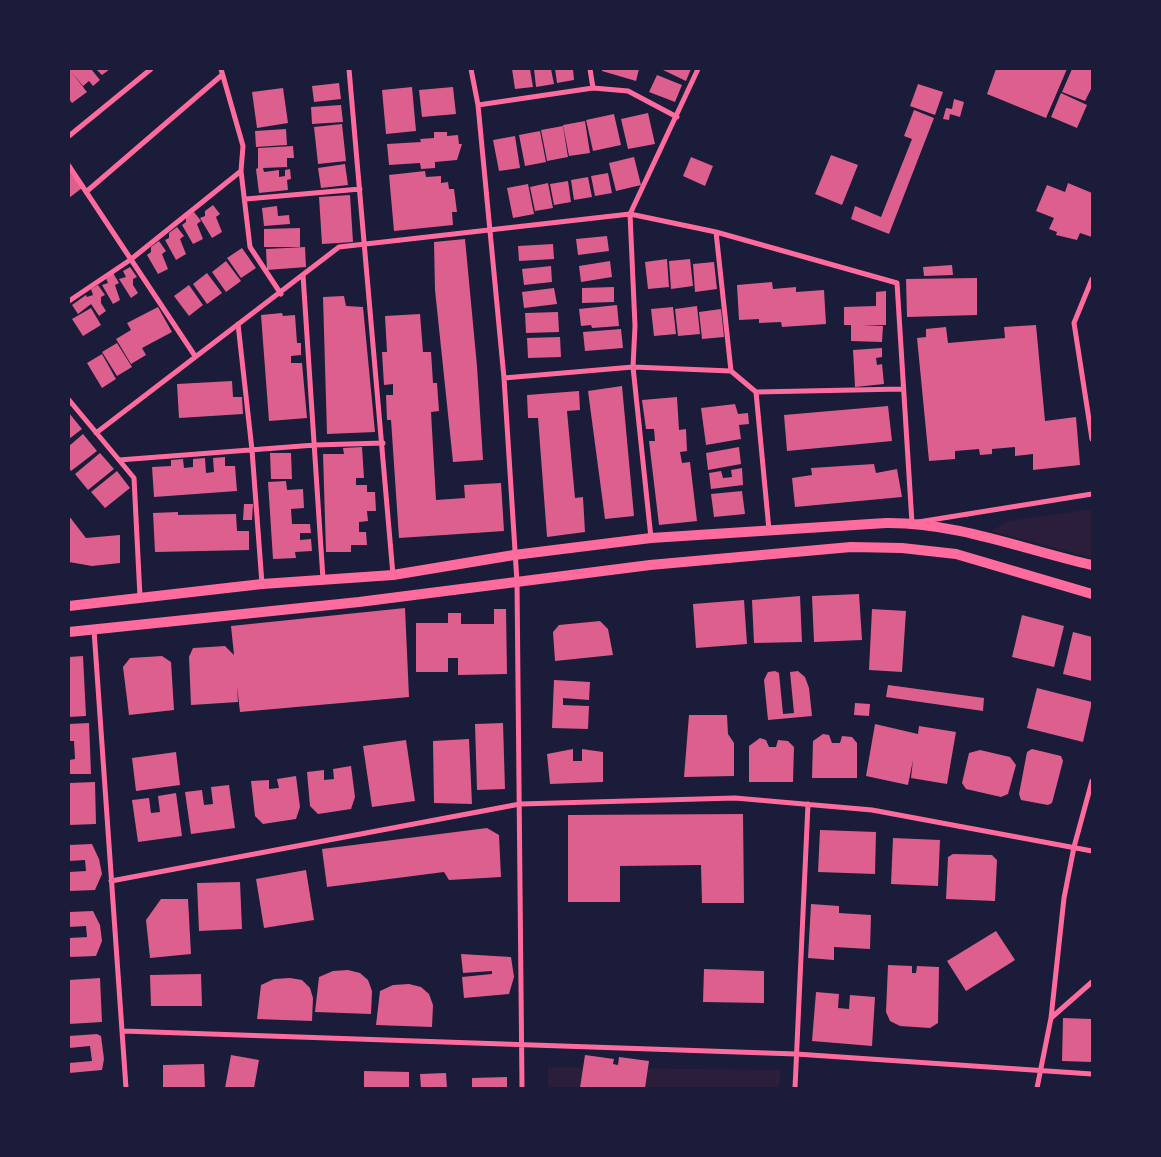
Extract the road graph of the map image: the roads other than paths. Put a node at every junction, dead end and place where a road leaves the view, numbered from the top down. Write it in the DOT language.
graph roads {
  1 [pos="221,69"];
  2 [pos="349,69"];
  3 [pos="471,69"];
  4 [pos="590,69"];
  5 [pos="698,69"];
  6 [pos="148,70"];
  7 [pos="222,75"];
  8 [pos="593,88"];
  9 [pos="478,105"];
  10 [pos="677,117"];
  11 [pos="69,136"];
  12 [pos="69,166"];
  13 [pos="241,171"];
  14 [pos="360,189"];
  15 [pos="86,192"];
  16 [pos="246,199"];
  17 [pos="630,214"];
  18 [pos="489,230"];
  19 [pos="716,232"];
  20 [pos="365,244"];
  21 [pos="130,260"];
  22 [pos="303,275"];
  23 [pos="1092,279"];
  24 [pos="281,294"];
  25 [pos="69,302"];
  26 [pos="238,324"];
  27 [pos="195,356"];
  28 [pos="633,367"];
  29 [pos="731,371"];
  30 [pos="504,378"];
  31 [pos="902,389"];
  32 [pos="756,392"];
  33 [pos="69,400"];
  34 [pos="96,433"];
  35 [pos="1092,439"];
  36 [pos="383,443"];
  37 [pos="315,445"];
  38 [pos="252,450"];
  39 [pos="119,460"];
  40 [pos="1092,494"];
  41 [pos="912,523"];
  42 [pos="769,530"];
  43 [pos="651,538"];
  44 [pos="514,555"];
  45 [pos="1092,565"];
  46 [pos="393,575"];
  47 [pos="323,579"];
  48 [pos="517,582"];
  49 [pos="262,584"];
  50 [pos="1092,594"];
  51 [pos="140,597"];
  52 [pos="69,606"];
  53 [pos="94,629"];
  54 [pos="69,632"];
  55 [pos="1092,781"];
  56 [pos="520,804"];
  57 [pos="808,804"];
  58 [pos="1074,847"];
  59 [pos="1092,851"];
  60 [pos="110,881"];
  61 [pos="1092,982"];
  62 [pos="1051,1018"];
  63 [pos="123,1031"];
  64 [pos="521,1044"];
  65 [pos="796,1054"];
  66 [pos="1040,1071"];
  67 [pos="1092,1074"];
  68 [pos="126,1088"];
  69 [pos="522,1088"];
  70 [pos="795,1088"];
  71 [pos="1037,1088"];
  1 -- 7 [label="street"];
  2 -- 14 [label="street"];
  3 -- 9 [label="street"];
  4 -- 8 [label="street"];
  5 -- 10 [label="street"];
  6 -- 11 [label="street"];
  7 -- 13 [label="street"];
  7 -- 15 [label="street"];
  8 -- 9 [label="street"];
  8 -- 10 [label="street"];
  9 -- 18 [label="street"];
  10 -- 17 [label="street"];
  12 -- 15 [label="street"];
  13 -- 16 [label="street"];
  13 -- 21 [label="street"];
  14 -- 16 [label="street"];
  14 -- 20 [label="street"];
  15 -- 21 [label="street"];
  16 -- 24 [label="street"];
  17 -- 18 [label="street"];
  17 -- 19 [label="street"];
  17 -- 28 [label="street"];
  18 -- 20 [label="street"];
  18 -- 30 [label="street"];
  19 -- 29 [label="street"];
  19 -- 31 [label="street"];
  20 -- 22 [label="street"];
  20 -- 36 [label="street"];
  21 -- 25 [label="street"];
  21 -- 27 [label="street"];
  22 -- 24 [label="street"];
  22 -- 37 [label="street"];
  23 -- 35 [label="street"];
  24 -- 26 [label="street"];
  26 -- 27 [label="street"];
  26 -- 38 [label="street"];
  27 -- 34 [label="street"];
  28 -- 29 [label="street"];
  28 -- 30 [label="street"];
  28 -- 43 [label="street"];
  29 -- 32 [label="street"];
  30 -- 44 [label="street"];
  31 -- 32 [label="street"];
  31 -- 41 [label="street"];
  32 -- 42 [label="street"];
  33 -- 34 [label="street"];
  34 -- 39 [label="street"];
  36 -- 37 [label="street"];
  36 -- 46 [label="street"];
  37 -- 38 [label="street"];
  37 -- 47 [label="street"];
  38 -- 39 [label="street"];
  38 -- 49 [label="street"];
  39 -- 51 [label="street"];
  40 -- 41 [label="street"];
  41 -- 42 [label="main road"];
  41 -- 45 [label="main road"];
  42 -- 43 [label="main road"];
  43 -- 44 [label="main road"];
  44 -- 46 [label="main road"];
  44 -- 48 [label="street"];
  46 -- 47 [label="main road"];
  47 -- 49 [label="main road"];
  48 -- 50 [label="main road"];
  48 -- 53 [label="main road"];
  48 -- 56 [label="street"];
  49 -- 51 [label="main road"];
  51 -- 52 [label="main road"];
  53 -- 54 [label="main road"];
  53 -- 60 [label="street"];
  55 -- 58 [label="street"];
  56 -- 57 [label="street"];
  56 -- 60 [label="street"];
  56 -- 64 [label="street"];
  57 -- 58 [label="street"];
  57 -- 65 [label="street"];
  58 -- 59 [label="street"];
  58 -- 62 [label="street"];
  60 -- 63 [label="street"];
  61 -- 62 [label="street"];
  62 -- 66 [label="street"];
  63 -- 64 [label="street"];
  63 -- 68 [label="street"];
  64 -- 65 [label="street"];
  64 -- 69 [label="street"];
  65 -- 66 [label="street"];
  65 -- 70 [label="street"];
  66 -- 67 [label="street"];
  66 -- 71 [label="street"];
}
